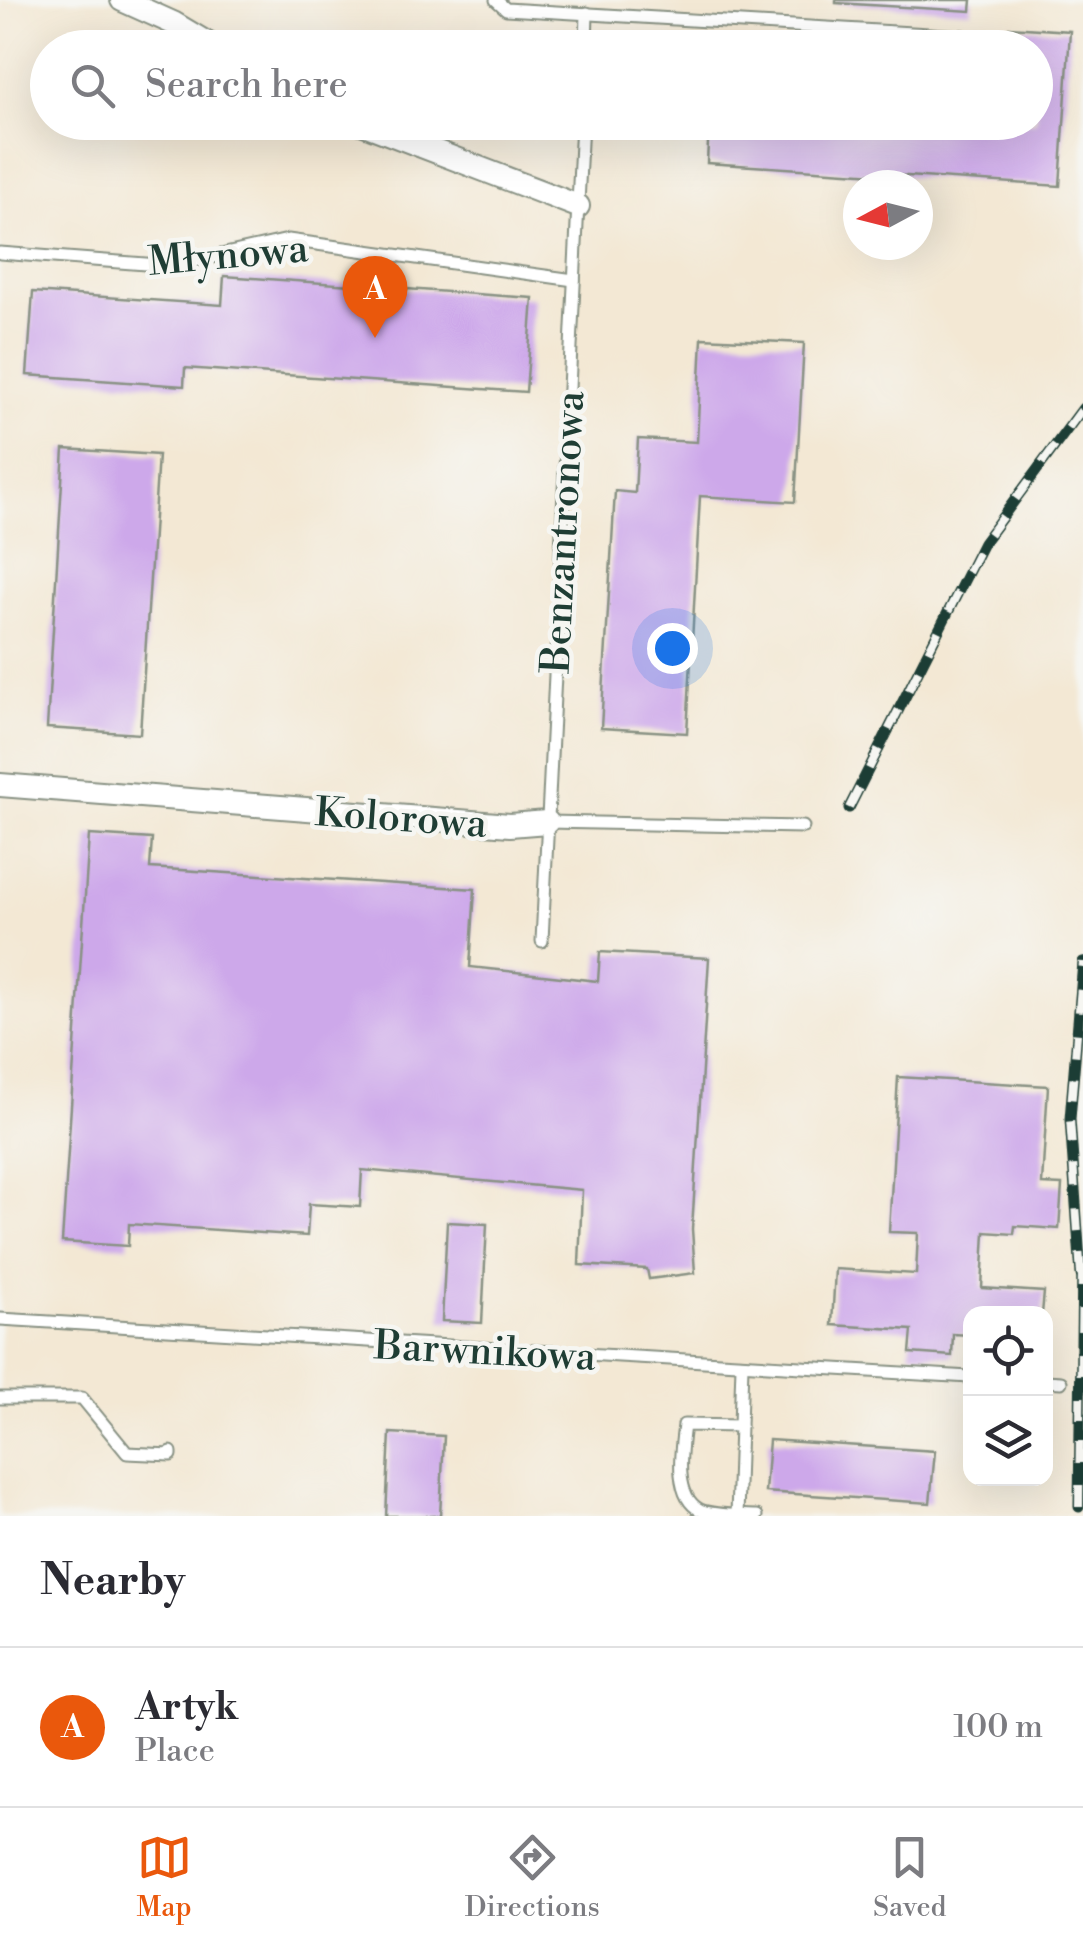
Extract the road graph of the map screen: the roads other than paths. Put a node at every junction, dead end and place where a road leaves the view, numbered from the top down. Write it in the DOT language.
graph roads {
  1 [pos="122,0"];
  2 [pos="496,0"];
  3 [pos="588,14"];
  4 [pos="186,30"];
  5 [pos="587,30"];
  6 [pos="861,30"];
  7 [pos="405,140"];
  8 [pos="581,140"];
  9 [pos="578,206"];
  10 [pos="0,253"];
  11 [pos="574,280"];
  12 [pos="0,785"];
  13 [pos="548,822"];
  14 [pos="803,828"];
  15 [pos="542,941"];
  16 [pos="0,1319"];
  17 [pos="742,1365"];
  18 [pos="963,1378"];
  19 [pos="1053,1382"];
  20 [pos="1062,1382"];
  21 [pos="0,1398"];
  22 [pos="740,1426"];
  23 [pos="171,1452"];
  24 [pos="737,1515"];
  25 [pos="757,1516"];
  1 -- 4 [label="street"];
  2 -- 3 [label="lane"];
  3 -- 5 [label="lane"];
  3 -- 6 [label="lane"];
  7 -- 9 [label="street"];
  8 -- 9 [label="lane, Benzantronowa"];
  9 -- 11 [label="lane, Benzantronowa"];
  10 -- 11 [label="lane, Młynowa"];
  11 -- 13 [label="lane, Benzantronowa"];
  12 -- 13 [label="street, Kolorowa"];
  13 -- 14 [label="lane, Kolorowa"];
  13 -- 15 [label="lane, Benzantronowa"];
  16 -- 17 [label="lane, Barwnikowa"];
  17 -- 18 [label="lane, Barwnikowa"];
  17 -- 22 [label="lane"];
  19 -- 20 [label="lane"];
  21 -- 23 [label="lane"];
  22 -- 24 [label="lane"];
  22 -- 24 [label="lane"];
  24 -- 25 [label="lane"];
}
